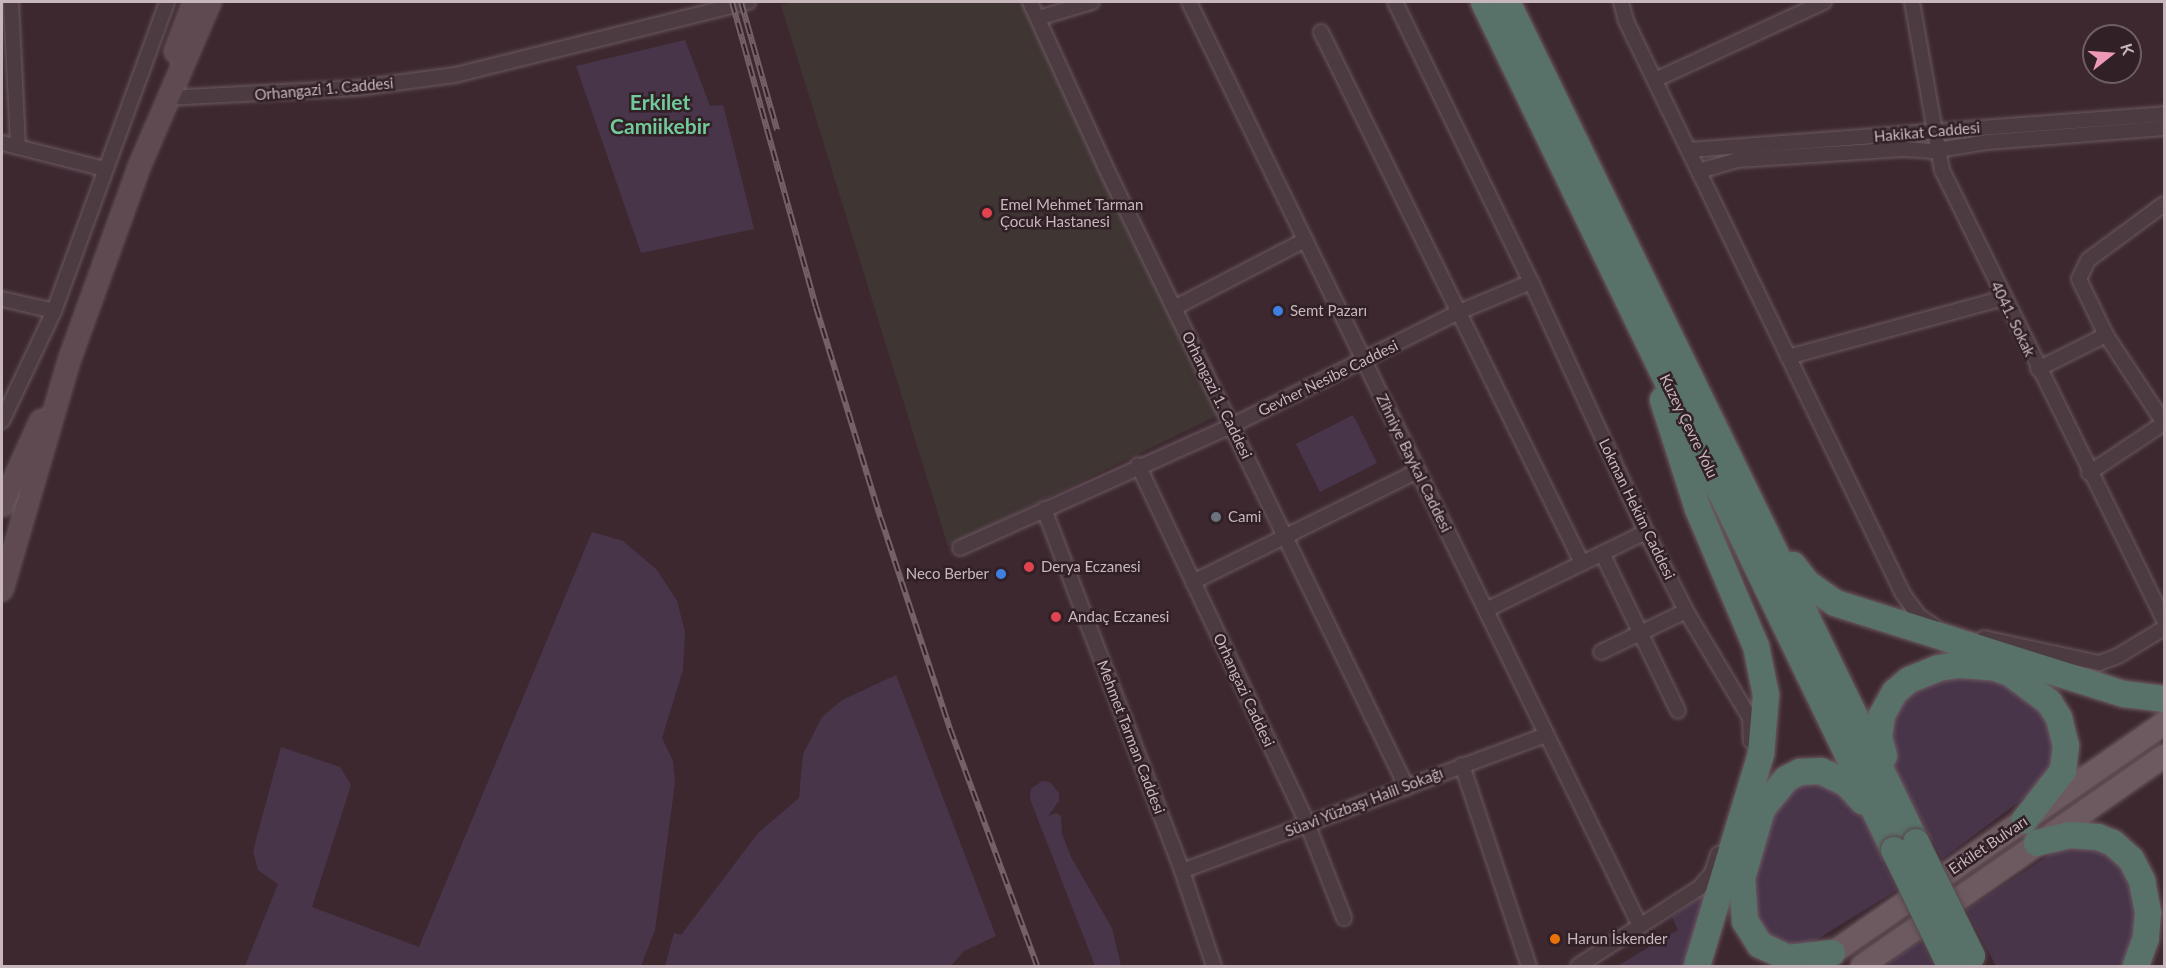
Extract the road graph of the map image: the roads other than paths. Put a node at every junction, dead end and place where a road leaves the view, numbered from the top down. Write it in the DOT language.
graph roads {
  1 [pos="11,2"];
  2 [pos="167,2"];
  3 [pos="194,2"];
  4 [pos="210,2"];
  5 [pos="748,2"];
  6 [pos="1030,2"];
  7 [pos="1092,2"];
  8 [pos="1189,2"];
  9 [pos="1395,2"];
  10 [pos="1484,2"];
  11 [pos="1507,2"];
  12 [pos="1612,2"];
  13 [pos="1621,2"];
  14 [pos="1824,2"];
  15 [pos="1912,2"];
  16 [pos="1038,18"];
  17 [pos="1626,21"];
  18 [pos="1321,32"];
  19 [pos="1655,80"];
  20 [pos="166,99"];
  21 [pos="2164,114"];
  22 [pos="2164,128"];
  23 [pos="1936,129"];
  24 [pos="2,143"];
  25 [pos="18,147"];
  26 [pos="1689,150"];
  27 [pos="1939,150"];
  28 [pos="105,169"];
  29 [pos="1699,171"];
  30 [pos="2164,204"];
  31 [pos="1305,240"];
  32 [pos="1531,282"];
  33 [pos="2003,298"];
  34 [pos="2,299"];
  35 [pos="1174,308"];
  36 [pos="54,312"];
  37 [pos="1459,312"];
  38 [pos="2106,335"];
  39 [pos="1650,345"];
  40 [pos="1788,357"];
  41 [pos="70,358"];
  42 [pos="1364,362"];
  43 [pos="2038,369"];
  44 [pos="1709,414"];
  45 [pos="2,422"];
  46 [pos="2164,423"];
  47 [pos="1231,426"];
  48 [pos="1138,465"];
  49 [pos="1418,471"];
  50 [pos="2089,473"];
  51 [pos="2,506"];
  52 [pos="1044,509"];
  53 [pos="1646,532"];
  54 [pos="1287,536"];
  55 [pos="960,548"];
  56 [pos="1602,553"];
  57 [pos="1582,563"];
  58 [pos="1193,582"];
  59 [pos="2,590"];
  60 [pos="1486,610"];
  61 [pos="1686,611"];
  62 [pos="2164,620"];
  63 [pos="2164,628"];
  64 [pos="1641,633"];
  65 [pos="1601,652"];
  66 [pos="2164,699"];
  67 [pos="1678,711"];
  68 [pos="2164,723"];
  69 [pos="1546,735"];
  70 [pos="2164,756"];
  71 [pos="1462,765"];
  72 [pos="1407,788"];
  73 [pos="1900,808"];
  74 [pos="1876,814"];
  75 [pos="2024,821"];
  76 [pos="1307,823"];
  77 [pos="2037,843"];
  78 [pos="1905,846"];
  79 [pos="1182,871"];
  80 [pos="1344,918"];
  81 [pos="2164,922"];
  82 [pos="1639,924"];
  83 [pos="1822,960"];
  84 [pos="1969,964"];
  85 [pos="1214,966"];
  86 [pos="1528,966"];
  87 [pos="1578,966"];
  88 [pos="1697,966"];
  89 [pos="1862,966"];
  90 [pos="2136,966"];
  91 [pos="2150,966"];
  1 -- 25 [label="street"];
  2 -- 28 [label="street"];
  3 -- 20 [label="street"];
  4 -- 20 [label="street"];
  5 -- 20 [label="street, Orhangazi 1. Caddesi"];
  6 -- 16 [label="street, Orhangazi 1. Caddesi"];
  7 -- 16 [label="street"];
  8 -- 31 [label="street, Zihniye Baykal Caddesi"];
  9 -- 32 [label="street, Lokman Hekim Caddesi"];
  10 -- 39 [label="highway, Kuzey Çevre Yolu"];
  11 -- 44 [label="highway, Kuzey Çevre Yolu"];
  12 -- 17 [label="street"];
  13 -- 17 [label="street"];
  14 -- 19 [label="street"];
  15 -- 23 [label="street, 4041. Sokak"];
  16 -- 35 [label="street, Orhangazi 1. Caddesi"];
  17 -- 19 [label="street"];
  18 -- 37 [label="street"];
  19 -- 26 [label="street"];
  20 -- 41 [label="street"];
  21 -- 23 [label="street, Hakikat Caddesi"];
  22 -- 27 [label="street, Hakikat Caddesi"];
  23 -- 26 [label="street, Hakikat Caddesi"];
  23 -- 27 [label="street, 4041. Sokak"];
  24 -- 25 [label="street"];
  25 -- 28 [label="street"];
  26 -- 29 [label="street"];
  27 -- 29 [label="street, Hakikat Caddesi"];
  27 -- 33 [label="street, 4041. Sokak"];
  28 -- 36 [label="street"];
  29 -- 40 [label="street"];
  30 -- 38 [label="street"];
  31 -- 35 [label="street"];
  31 -- 42 [label="street, Zihniye Baykal Caddesi"];
  32 -- 37 [label="street, Gevher Nesibe Caddesi"];
  32 -- 53 [label="street, Lokman Hekim Caddesi"];
  33 -- 40 [label="street"];
  33 -- 43 [label="street, 4041. Sokak"];
  34 -- 36 [label="street"];
  35 -- 47 [label="street, Orhangazi 1. Caddesi"];
  36 -- 45 [label="street"];
  37 -- 42 [label="street, Gevher Nesibe Caddesi"];
  37 -- 57 [label="street"];
  38 -- 43 [label="street"];
  38 -- 46 [label="street"];
  39 -- 74 [label="highway, Kuzey Çevre Yolu"];
  39 -- 88 [label="highway"];
  40 -- 63 [label="street"];
  41 -- 51 [label="street"];
  41 -- 59 [label="street"];
  42 -- 47 [label="street, Gevher Nesibe Caddesi"];
  42 -- 49 [label="street, Zihniye Baykal Caddesi"];
  43 -- 50 [label="street, 4041. Sokak"];
  44 -- 66 [label="highway"];
  44 -- 73 [label="highway, Kuzey Çevre Yolu"];
  46 -- 50 [label="street"];
  47 -- 48 [label="street, Gevher Nesibe Caddesi"];
  47 -- 54 [label="street, Orhangazi 1. Caddesi"];
  48 -- 52 [label="street, Gevher Nesibe Caddesi"];
  48 -- 58 [label="street, Orhangazi Caddesi"];
  49 -- 54 [label="street"];
  49 -- 60 [label="street, Zihniye Baykal Caddesi"];
  50 -- 62 [label="street, 4041. Sokak"];
  52 -- 55 [label="street, Gevher Nesibe Caddesi"];
  52 -- 79 [label="street, Mehmet Tarman Caddesi"];
  53 -- 56 [label="street"];
  53 -- 61 [label="street, Lokman Hekim Caddesi"];
  54 -- 58 [label="street"];
  54 -- 72 [label="street, Orhangazi 1. Caddesi"];
  56 -- 57 [label="street"];
  56 -- 64 [label="street"];
  57 -- 60 [label="street"];
  58 -- 76 [label="street, Orhangazi Caddesi"];
  60 -- 69 [label="street, Zihniye Baykal Caddesi"];
  61 -- 64 [label="street"];
  61 -- 82 [label="street, Lokman Hekim Caddesi"];
  64 -- 65 [label="street"];
  64 -- 67 [label="street"];
  68 -- 75 [label="main road, Erkilet Bulvarı"];
  69 -- 71 [label="street, Süavi Yüzbaşı Halil Sokağı"];
  69 -- 82 [label="street, Zihniye Baykal Caddesi"];
  70 -- 77 [label="main road, Erkilet Bulvarı"];
  71 -- 72 [label="street, Süavi Yüzbaşı Halil Sokağı"];
  71 -- 86 [label="street"];
  72 -- 76 [label="street, Süavi Yüzbaşı Halil Sokağı"];
  73 -- 75 [label="highway"];
  73 -- 78 [label="highway, Kuzey Çevre Yolu"];
  74 -- 78 [label="highway, Kuzey Çevre Yolu"];
  74 -- 83 [label="highway"];
  75 -- 83 [label="main road, Erkilet Bulvarı"];
  76 -- 79 [label="street, Süavi Yüzbaşı Halil Sokağı"];
  76 -- 80 [label="street, Orhangazi Caddesi"];
  77 -- 89 [label="main road, Erkilet Bulvarı"];
  77 -- 90 [label="highway"];
  78 -- 84 [label="highway, bridge"];
  79 -- 85 [label="street, Mehmet Tarman Caddesi"];
  81 -- 91 [label="highway"];
  82 -- 87 [label="street, Lokman Hekim Caddesi"];
}
